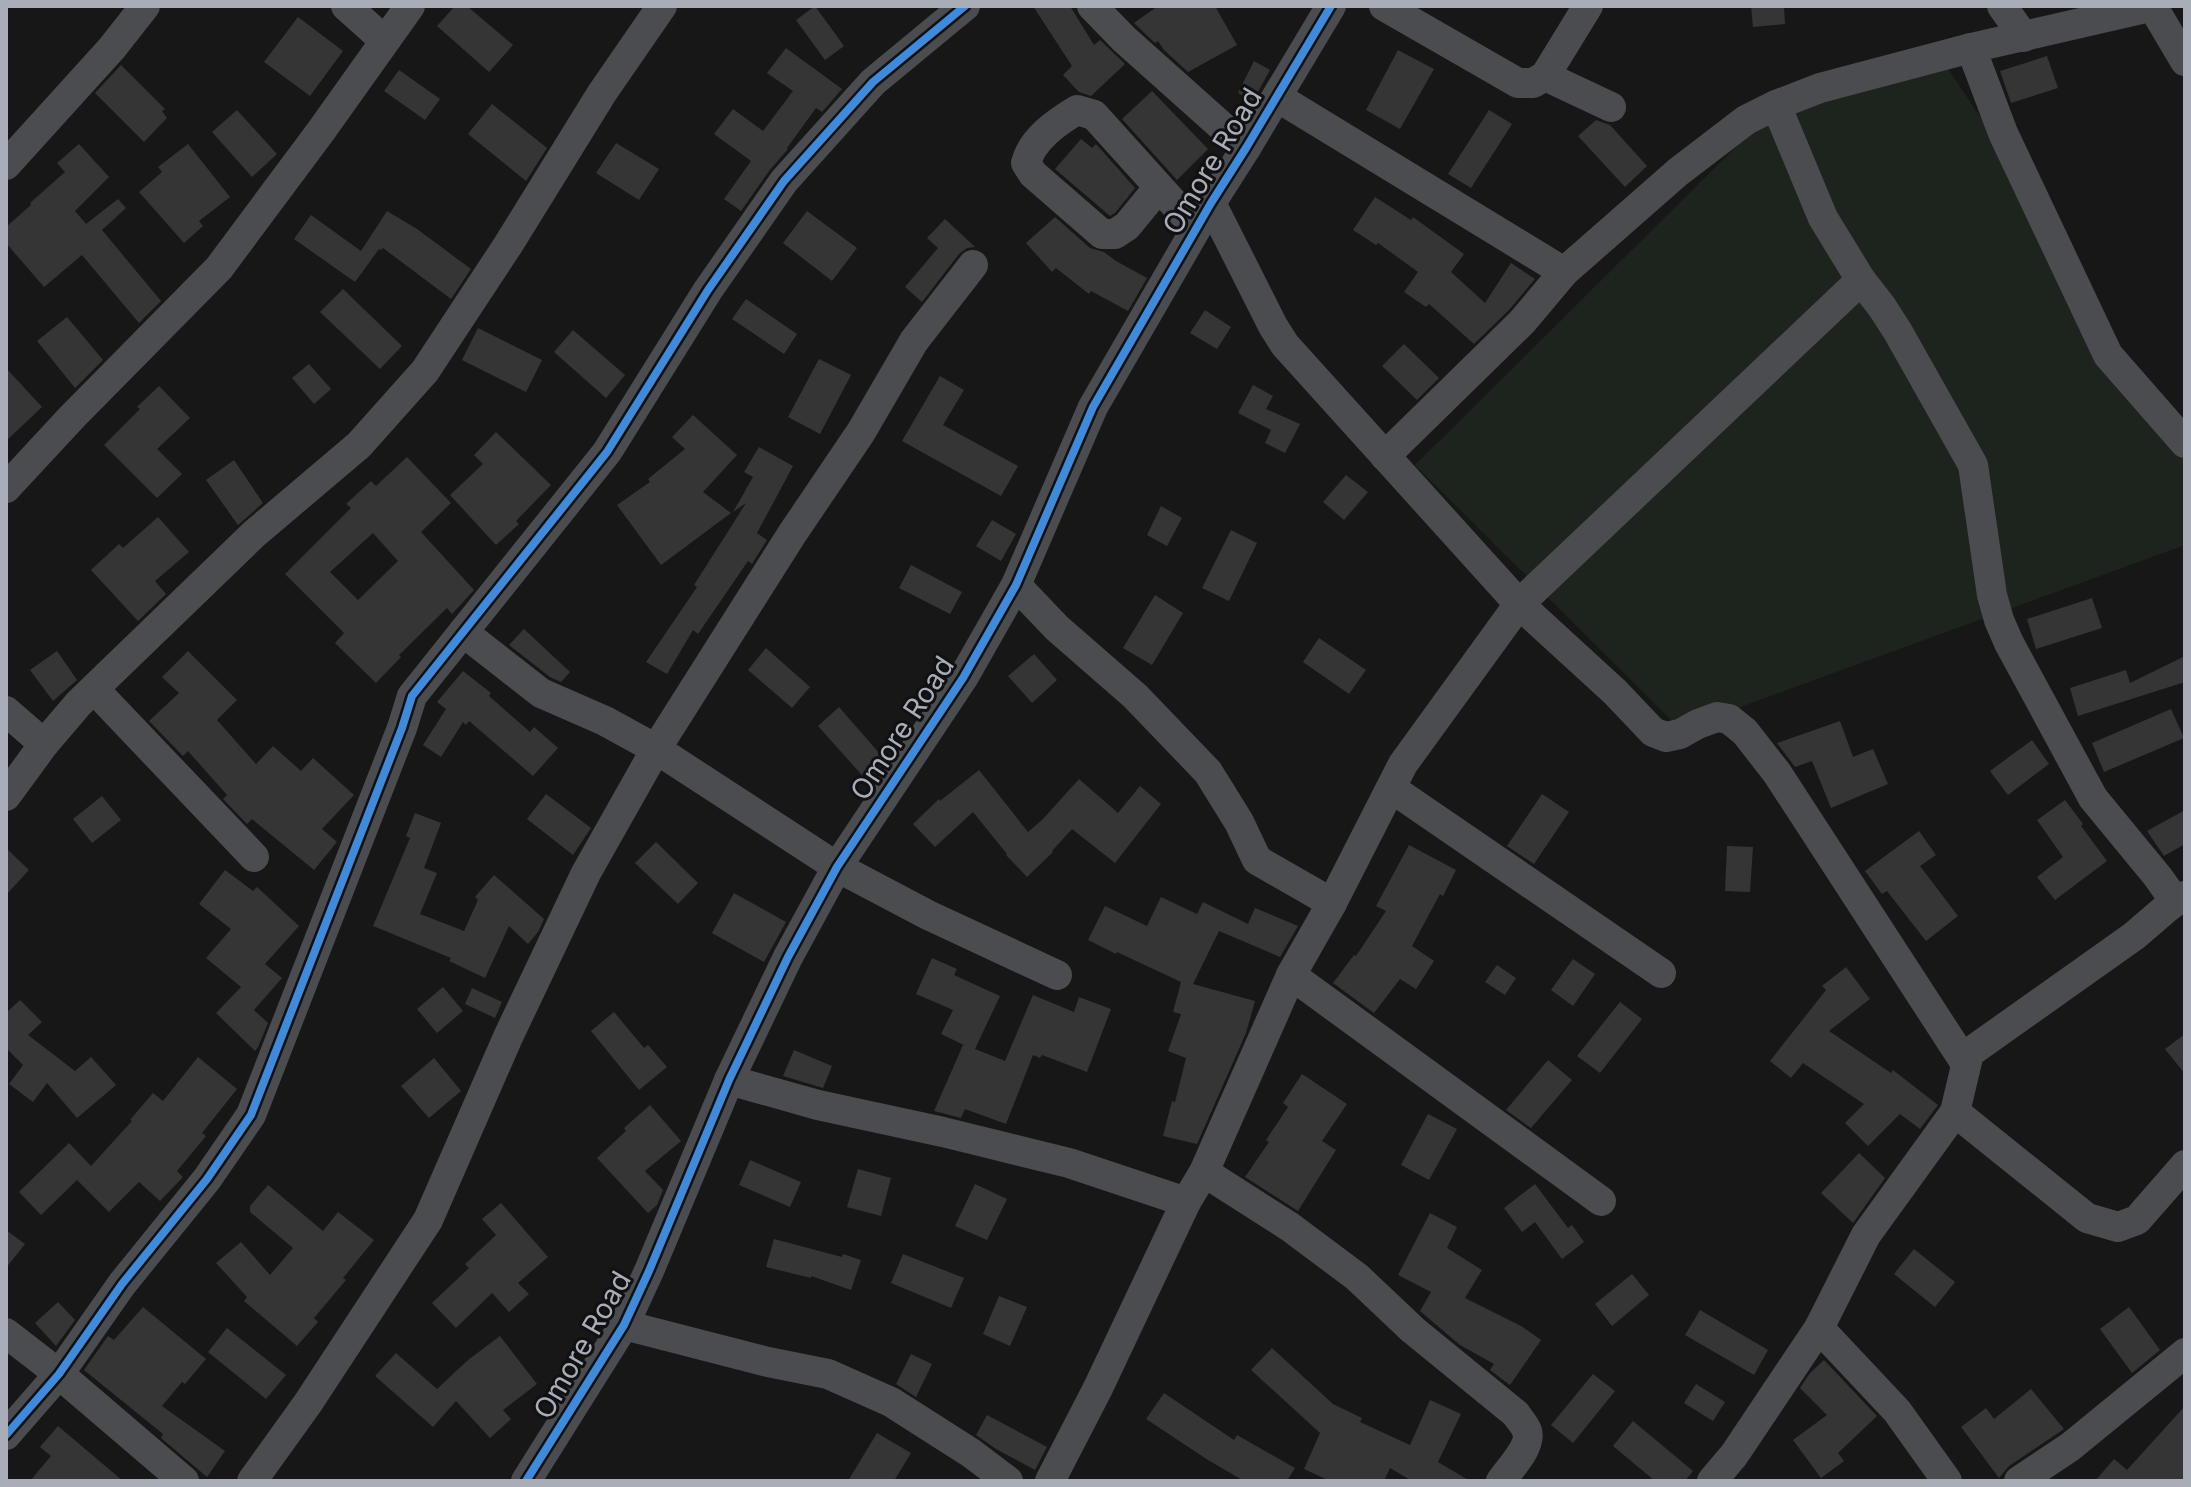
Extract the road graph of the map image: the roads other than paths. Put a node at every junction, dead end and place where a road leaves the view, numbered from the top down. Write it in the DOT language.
graph roads {
  1 [pos="145,6"];
  2 [pos="346,6"];
  3 [pos="410,6"];
  4 [pos="965,6"];
  5 [pos="1092,6"];
  6 [pos="1331,6"];
  7 [pos="1384,6"];
  8 [pos="1588,6"];
  9 [pos="2002,6"];
  10 [pos="2154,7"];
  11 [pos="647,12"];
  12 [pos="2024,37"];
  13 [pos="384,40"];
  14 [pos="1971,48"];
  15 [pos="2185,61"];
  16 [pos="1545,76"];
  17 [pos="1277,97"];
  18 [pos="1776,105"];
  19 [pos="1611,107"];
  20 [pos="1246,148"];
  21 [pos="6,165"];
  22 [pos="1159,187"];
  23 [pos="1203,216"];
  24 [pos="973,265"];
  25 [pos="1564,272"];
  26 [pos="1861,280"];
  27 [pos="2185,443"];
  28 [pos="1385,456"];
  29 [pos="6,488"];
  30 [pos="1016,585"];
  31 [pos="1519,604"];
  32 [pos="463,632"];
  33 [pos="94,689"];
  34 [pos="6,711"];
  35 [pos="44,744"];
  36 [pos="656,749"];
  37 [pos="1391,788"];
  38 [pos="6,796"];
  39 [pos="254,857"];
  40 [pos="837,867"];
  41 [pos="2177,901"];
  42 [pos="1332,903"];
  43 [pos="1661,973"];
  44 [pos="1057,975"];
  45 [pos="1291,975"];
  46 [pos="1966,1064"];
  47 [pos="729,1080"];
  48 [pos="1955,1112"];
  49 [pos="2185,1165"];
  50 [pos="1204,1172"];
  51 [pos="1601,1201"];
  52 [pos="1186,1202"];
  53 [pos="624,1325"];
  54 [pos="1819,1328"];
  55 [pos="6,1333"];
  56 [pos="2185,1353"];
  57 [pos="59,1374"];
  58 [pos="6,1435"];
  59 [pos="184,1481"];
  60 [pos="252,1481"];
  61 [pos="526,1481"];
  62 [pos="1008,1481"];
  63 [pos="1050,1481"];
  64 [pos="1501,1481"];
  65 [pos="1712,1481"];
  66 [pos="1947,1481"];
  67 [pos="2019,1481"];
  1 -- 21 [label="street"];
  2 -- 13 [label="street"];
  3 -- 13 [label="street"];
  4 -- 32 [label="street"];
  5 -- 20 [label="street"];
  6 -- 17 [label="street, Omore Road"];
  7 -- 16 [label="street"];
  8 -- 16 [label="street"];
  9 -- 12 [label="street"];
  10 -- 12 [label="street"];
  10 -- 15 [label="street"];
  11 -- 33 [label="street"];
  12 -- 14 [label="street"];
  13 -- 29 [label="street"];
  14 -- 18 [label="street"];
  14 -- 27 [label="street"];
  16 -- 19 [label="street"];
  17 -- 20 [label="street, Omore Road"];
  17 -- 25 [label="street"];
  18 -- 25 [label="street"];
  18 -- 26 [label="street"];
  20 -- 23 [label="street, Omore Road"];
  22 -- 23 [label="street"];
  23 -- 28 [label="street"];
  23 -- 30 [label="street, Omore Road"];
  24 -- 36 [label="street"];
  25 -- 28 [label="street"];
  26 -- 31 [label="street"];
  26 -- 41 [label="street"];
  28 -- 31 [label="street"];
  30 -- 40 [label="street, Omore Road"];
  30 -- 42 [label="street"];
  31 -- 37 [label="street"];
  31 -- 46 [label="street"];
  32 -- 36 [label="street"];
  32 -- 57 [label="street"];
  33 -- 35 [label="street"];
  33 -- 39 [label="street"];
  34 -- 35 [label="street"];
  35 -- 38 [label="street"];
  36 -- 40 [label="street"];
  36 -- 60 [label="street"];
  37 -- 42 [label="street"];
  37 -- 43 [label="street"];
  40 -- 44 [label="street"];
  40 -- 47 [label="street, Omore Road"];
  41 -- 46 [label="street"];
  42 -- 45 [label="street"];
  45 -- 50 [label="street"];
  45 -- 51 [label="street"];
  46 -- 48 [label="street"];
  47 -- 52 [label="street"];
  47 -- 53 [label="street, Omore Road"];
  48 -- 49 [label="street"];
  48 -- 54 [label="street"];
  50 -- 52 [label="street"];
  50 -- 64 [label="street"];
  52 -- 63 [label="street"];
  53 -- 61 [label="street, Omore Road"];
  53 -- 62 [label="street"];
  54 -- 65 [label="street"];
  54 -- 66 [label="street"];
  55 -- 57 [label="street"];
  56 -- 67 [label="street"];
  57 -- 58 [label="street"];
  57 -- 59 [label="street"];
}
